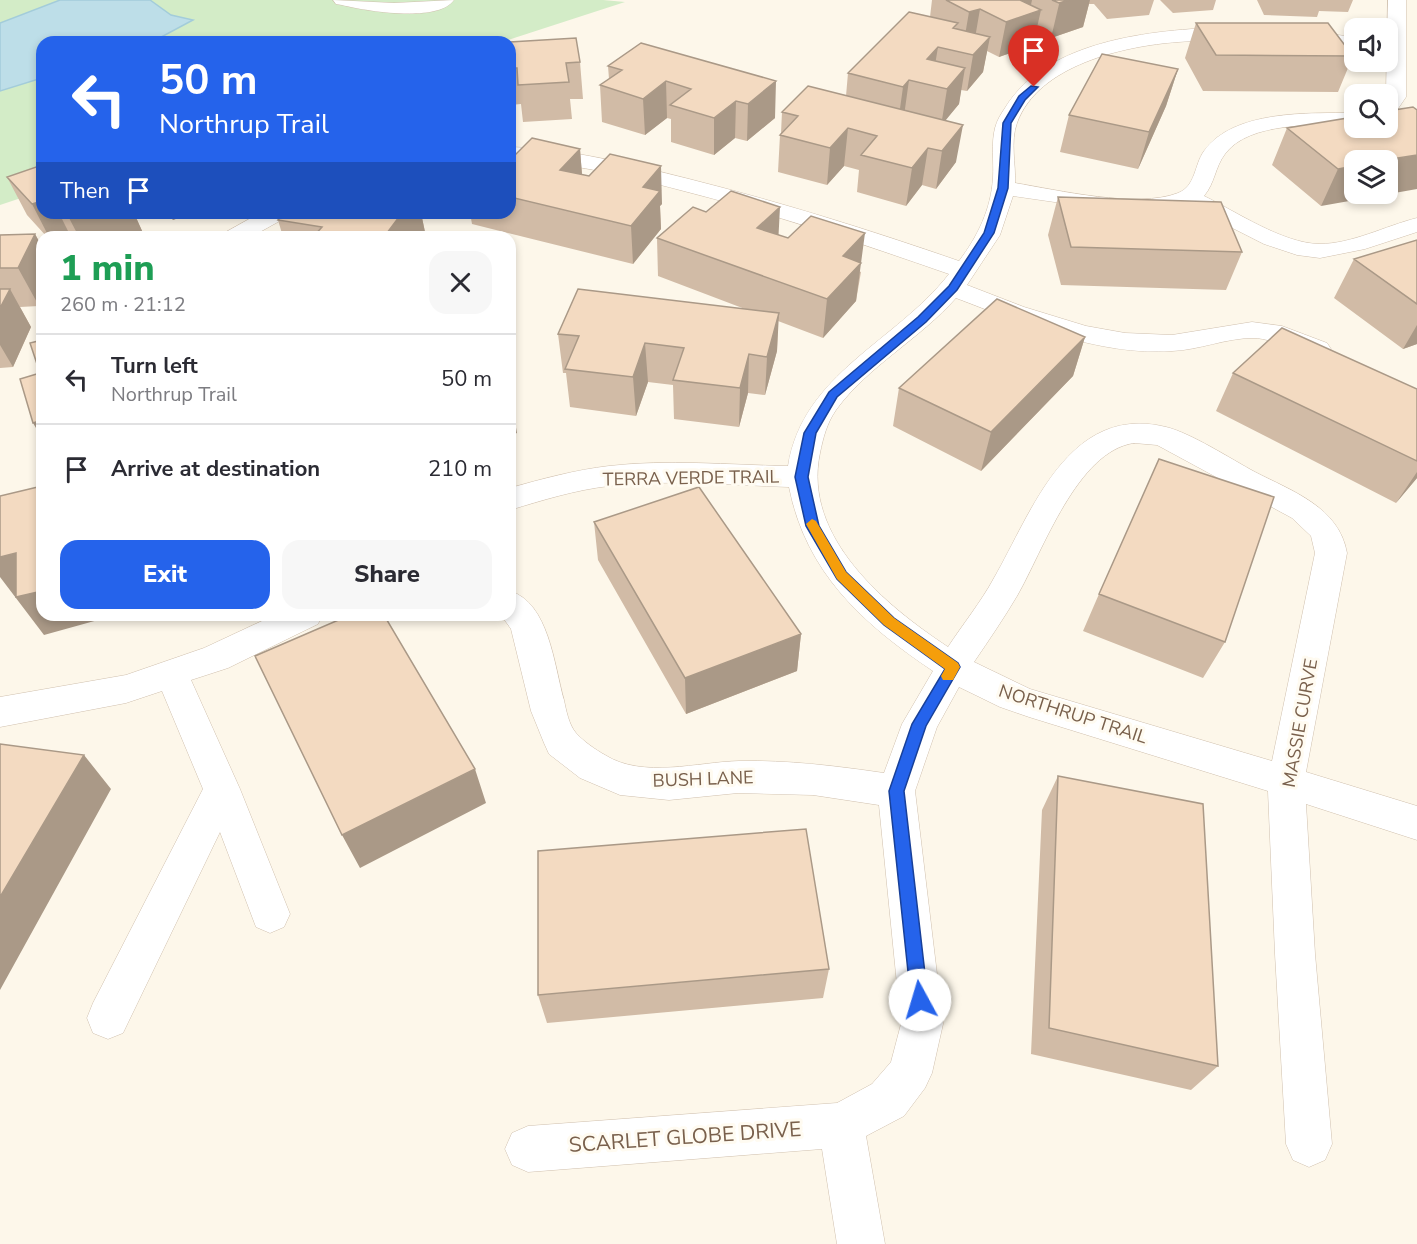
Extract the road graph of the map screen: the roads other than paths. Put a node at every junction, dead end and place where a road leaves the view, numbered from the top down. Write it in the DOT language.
graph roads {
  1 [pos="342,0"];
  2 [pos="445,0"];
  3 [pos="1397,0"];
  4 [pos="1395,18"];
  5 [pos="1344,42"];
  6 [pos="1398,49"];
  7 [pos="1417,52"];
  8 [pos="1344,119"];
  9 [pos="516,154"];
  10 [pos="1003,188"];
  11 [pos="1189,197"];
  12 [pos="266,219"];
  13 [pos="1417,225"];
  14 [pos="245,231"];
  15 [pos="959,280"];
  16 [pos="1340,358"];
  17 [pos="1163,436"];
  18 [pos="802,477"];
  19 [pos="516,496"];
  20 [pos="516,611"];
  21 [pos="293,621"];
  22 [pos="953,667"];
  23 [pos="171,673"];
  24 [pos="0,712"];
  25 [pos="1286,780"];
  26 [pos="222,789"];
  27 [pos="896,791"];
  28 [pos="1417,823"];
  29 [pos="270,914"];
  30 [pos="108,1018"];
  31 [pos="841,1125"];
  32 [pos="1309,1144"];
  33 [pos="528,1149"];
  34 [pos="861,1244"];
  1 -- 2 [label="street"];
  3 -- 4 [label="street"];
  5 -- 10 [label="street, NORTHRUP TRAIL"];
  6 -- 7 [label="street"];
  8 -- 11 [label="street"];
  9 -- 15 [label="street"];
  10 -- 11 [label="street"];
  10 -- 15 [label="street, NORTHRUP TRAIL"];
  11 -- 13 [label="street"];
  12 -- 14 [label="street"];
  15 -- 16 [label="street"];
  15 -- 18 [label="street, NORTHRUP TRAIL"];
  17 -- 22 [label="street, SCARLET GLOBE DRIVE"];
  17 -- 25 [label="street, MASSIE CURVE"];
  18 -- 19 [label="street, TERRA VERDE TRAIL"];
  18 -- 22 [label="street, NORTHRUP TRAIL"];
  20 -- 27 [label="street, BUSH LANE"];
  21 -- 23 [label="street"];
  22 -- 25 [label="street, NORTHRUP TRAIL"];
  22 -- 27 [label="street, SCARLET GLOBE DRIVE"];
  23 -- 24 [label="street"];
  23 -- 26 [label="street"];
  25 -- 28 [label="street, NORTHRUP TRAIL"];
  25 -- 32 [label="street, MASSIE CURVE"];
  26 -- 29 [label="street"];
  26 -- 30 [label="street"];
  27 -- 31 [label="street, SCARLET GLOBE DRIVE"];
  31 -- 33 [label="street, SCARLET GLOBE DRIVE"];
  31 -- 34 [label="street"];
}
